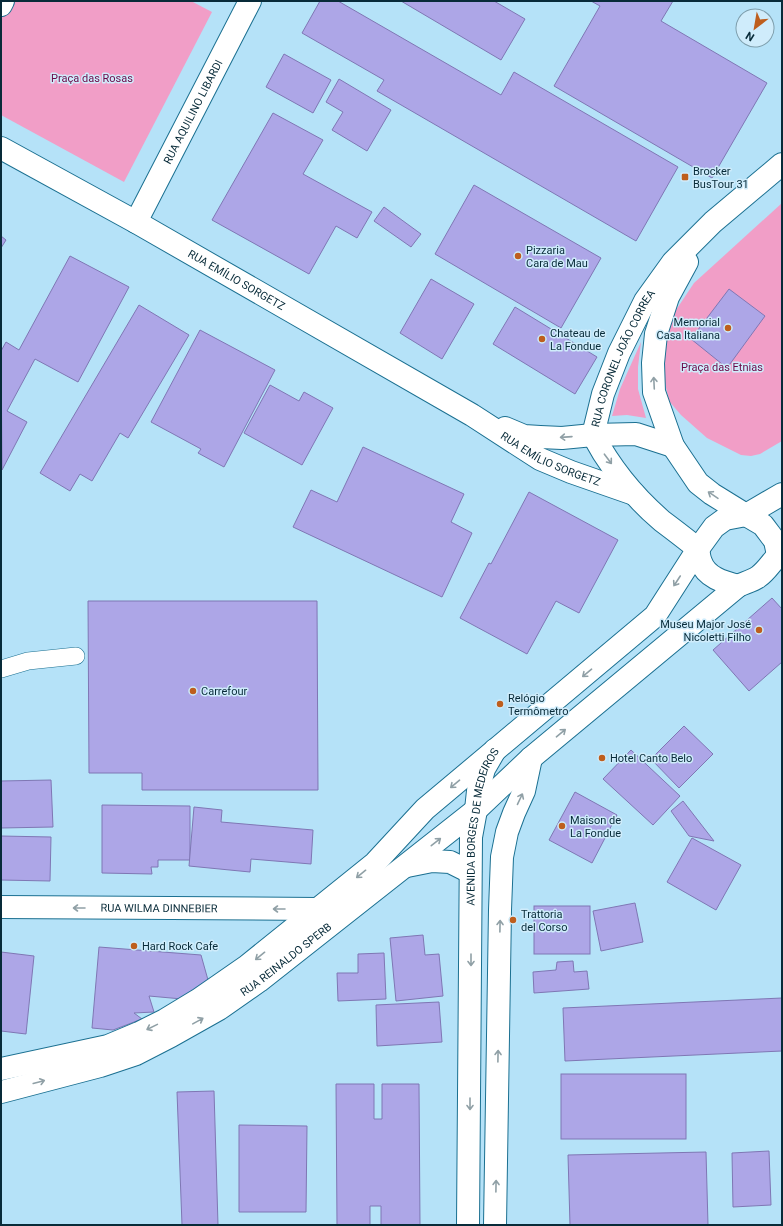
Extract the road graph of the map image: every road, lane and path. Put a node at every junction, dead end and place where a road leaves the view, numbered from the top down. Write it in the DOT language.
graph roads {
  1 [pos="3,1"];
  2 [pos="247,2"];
  3 [pos="1,5"];
  4 [pos="1,148"];
  5 [pos="782,164"];
  6 [pos="136,222"];
  7 [pos="713,222"];
  8 [pos="472,415"];
  9 [pos="593,435"];
  10 [pos="673,446"];
  11 [pos="634,494"];
  12 [pos="782,494"];
  13 [pos="746,515"];
  14 [pos="698,549"];
  15 [pos="781,555"];
  16 [pos="738,586"];
  17 [pos="76,656"];
  18 [pos="1,669"];
  19 [pos="495,750"];
  20 [pos="530,758"];
  21 [pos="476,810"];
  22 [pos="404,867"];
  23 [pos="470,872"];
  24 [pos="1,907"];
  25 [pos="318,909"];
  26 [pos="1,1069"];
  27 [pos="1,1092"];
  28 [pos="468,1225"];
  29 [pos="495,1225"];
  1 -- 3 [label="main road"];
  2 -- 6 [label="main road, RUA AQUILINO LIBARDI"];
  4 -- 6 [label="main road, RUA EMÍLIO SORGETZ"];
  5 -- 7 [label="main road, RUA CORONEL JOÃO CORREA"];
  6 -- 8 [label="main road, RUA EMÍLIO SORGETZ"];
  7 -- 9 [label="main road, RUA CORONEL JOÃO CORREA"];
  10 -- 7 [label="main road, RUA CORONEL JOÃO CORREA, one-way"];
  9 -- 8 [label="main road, RUA EMÍLIO SORGETZ, one-way"];
  8 -- 11 [label="main road, RUA EMÍLIO SORGETZ"];
  9 -- 10 [label="main road, RUA EMÍLIO SORGETZ"];
  9 -- 11 [label="main road, RUA CORONEL JOÃO CORREA, one-way"];
  13 -- 10 [label="main road, RUA CORONEL JOÃO CORREA, one-way"];
  11 -- 14 [label="main road, RUA CORONEL JOÃO CORREA"];
  12 -- 13 [label="main road, AVENIDA BORGES DE MEDEIROS"];
  13 -- 14 [label="main road, AVENIDA BORGES DE MEDEIROS"];
  13 -- 15 [label="main road"];
  14 -- 16 [label="main road"];
  14 -- 19 [label="main road, AVENIDA BORGES DE MEDEIROS, one-way"];
  15 -- 16 [label="main road"];
  20 -- 16 [label="main road, one-way"];
  17 -- 18 [label="lane"];
  19 -- 21 [label="main road, AVENIDA BORGES DE MEDEIROS"];
  19 -- 25 [label="main road, RUA REINALDO SPERB, one-way"];
  20 -- 21 [label="main road, RUA REINALDO SPERB"];
  29 -- 20 [label="main road, AVENIDA BORGES DE MEDEIROS, one-way"];
  22 -- 21 [label="main road, RUA REINALDO SPERB, one-way"];
  21 -- 23 [label="main road, AVENIDA BORGES DE MEDEIROS"];
  22 -- 23 [label="main road"];
  27 -- 22 [label="main road, RUA REINALDO SPERB, one-way"];
  23 -- 28 [label="main road, AVENIDA BORGES DE MEDEIROS, one-way"];
  25 -- 24 [label="main road, RUA WILMA DINNEBIER, one-way"];
  25 -- 26 [label="main road, RUA REINALDO SPERB, one-way"];
}
